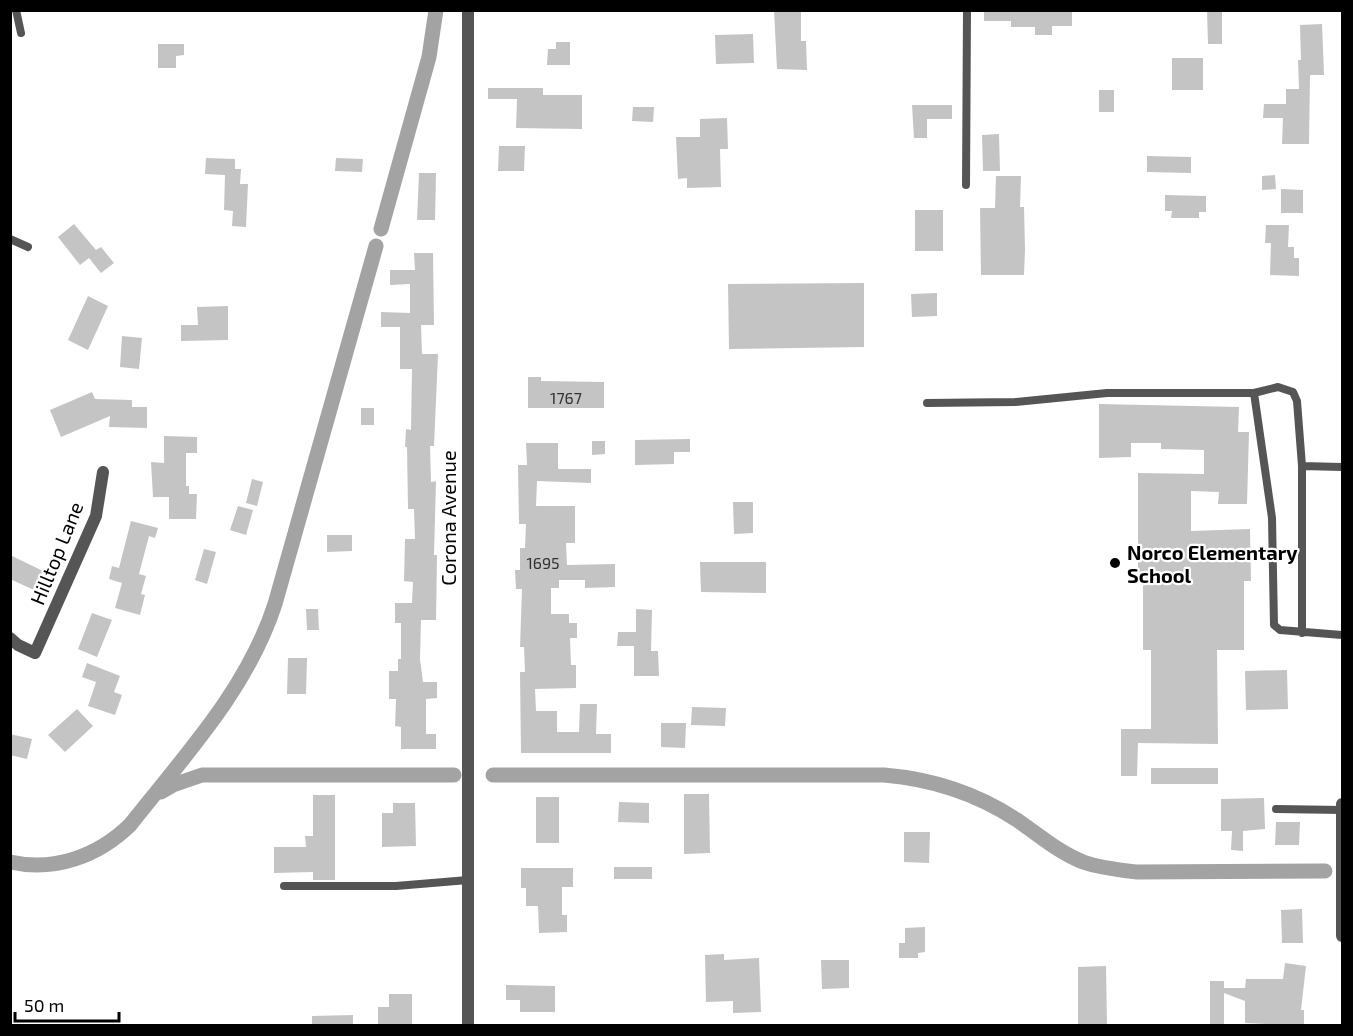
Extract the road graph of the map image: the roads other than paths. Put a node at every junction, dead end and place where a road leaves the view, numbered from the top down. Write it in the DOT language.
graph roads {
  1 [pos="16,10"];
  2 [pos="468,10"];
  3 [pos="967,10"];
  4 [pos="21,33"];
  5 [pos="966,185"];
  6 [pos="10,239"];
  7 [pos="28,247"];
  8 [pos="1254,393"];
  9 [pos="927,403"];
  10 [pos="1302,466"];
  11 [pos="1342,468"];
  12 [pos="103,472"];
  13 [pos="1302,633"];
  14 [pos="1342,635"];
  15 [pos="10,638"];
  16 [pos="1342,804"];
  17 [pos="1276,809"];
  18 [pos="1342,810"];
  19 [pos="1342,850"];
  20 [pos="468,880"];
  21 [pos="284,885"];
  22 [pos="1342,936"];
  23 [pos="468,1026"];
  1 -- 4 [label="lane"];
  2 -- 20 [label="street, Corona Avenue"];
  3 -- 5 [label="lane"];
  6 -- 7 [label="lane"];
  8 -- 9 [label="lane"];
  8 -- 10 [label="lane"];
  8 -- 13 [label="lane"];
  10 -- 11 [label="lane"];
  10 -- 13 [label="lane"];
  12 -- 15 [label="street, Hilltop Lane"];
  13 -- 14 [label="lane"];
  16 -- 18 [label="street"];
  17 -- 18 [label="lane"];
  18 -- 19 [label="street"];
  19 -- 22 [label="street"];
  20 -- 21 [label="lane"];
  20 -- 23 [label="street, Corona Avenue"];
}
